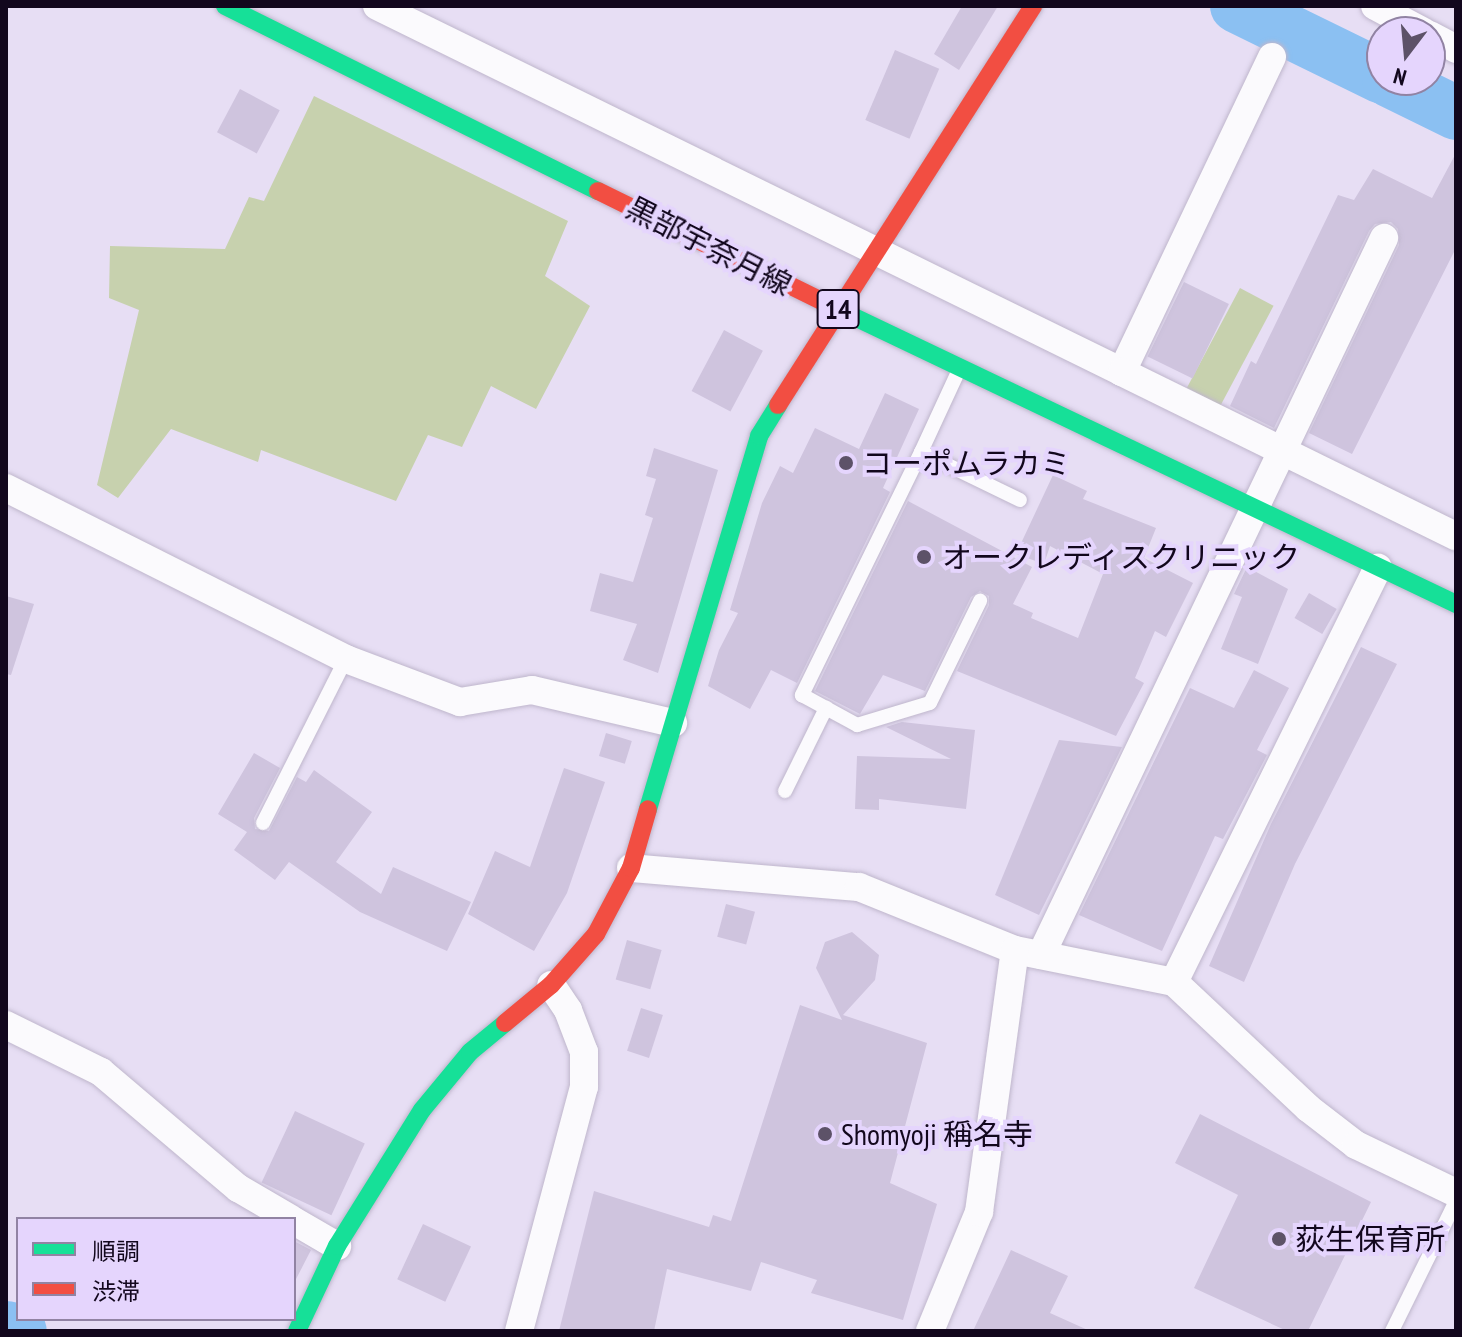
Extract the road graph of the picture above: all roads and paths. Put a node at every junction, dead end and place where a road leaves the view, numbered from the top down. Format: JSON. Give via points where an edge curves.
{"nodes":[{"id":1,"x":225,"y":6,"type":"edge"},
{"id":2,"x":377,"y":6,"type":"edge"},
{"id":3,"x":1033,"y":6,"type":"edge"},
{"id":4,"x":1375,"y":6,"type":"edge"},
{"id":5,"x":1394,"y":16,"type":"edge"},
{"id":6,"x":1272,"y":57,"type":"dead end"},
{"id":7,"x":1384,"y":238,"type":"dead end"},
{"id":8,"x":872,"y":251,"type":"junction"},
{"id":9,"x":836,"y":308,"type":"junction"},
{"id":10,"x":960,"y":368,"type":"junction"},
{"id":11,"x":1122,"y":372,"type":"junction"},
{"id":12,"x":1281,"y":449,"type":"junction"},
{"id":13,"x":921,"y":452,"type":"junction"},
{"id":14,"x":6,"y":488,"type":"edge"},
{"id":15,"x":1020,"y":500,"type":"dead end"},
{"id":16,"x":1253,"y":507,"type":"junction"},
{"id":17,"x":1456,"y":536,"type":"edge"},
{"id":18,"x":1378,"y":567,"type":"junction"},
{"id":19,"x":980,"y":601,"type":"dead end"},
{"id":20,"x":1456,"y":604,"type":"edge"},
{"id":21,"x":346,"y":659,"type":"junction"},
{"id":22,"x":826,"y":708,"type":"junction"},
{"id":23,"x":673,"y":723,"type":"junction"},
{"id":24,"x":785,"y":791,"type":"dead end"},
{"id":25,"x":263,"y":823,"type":"dead end"},
{"id":26,"x":631,"y":868,"type":"junction"},
{"id":27,"x":1028,"y":953,"type":"junction"},
{"id":28,"x":1174,"y":982,"type":"junction"},
{"id":29,"x":551,"y":985,"type":"junction"},
{"id":30,"x":6,"y":1025,"type":"edge"},
{"id":31,"x":1456,"y":1193,"type":"edge"},
{"id":32,"x":1456,"y":1201,"type":"edge"},
{"id":33,"x":287,"y":1217,"type":"edge"},
{"id":34,"x":296,"y":1222,"type":"edge"},
{"id":35,"x":337,"y":1246,"type":"junction"},
{"id":36,"x":297,"y":1331,"type":"edge"},
{"id":37,"x":519,"y":1331,"type":"edge"},
{"id":38,"x":930,"y":1331,"type":"edge"},
{"id":39,"x":1392,"y":1331,"type":"edge"}],
"edges":[{"from":1,"to":9,"type":"street","name":"黒部宇奈月線","number":"14"},
{"from":2,"to":8,"type":"street"},
{"from":3,"to":8,"type":"street"},
{"from":4,"to":5,"type":"street"},
{"from":6,"to":11,"type":"street"},
{"from":7,"to":12,"type":"street"},
{"from":8,"to":9,"type":"street"},
{"from":8,"to":11,"type":"street"},
{"from":9,"to":10,"type":"street","name":"黒部宇奈月線","number":"14"},
{"from":9,"to":23,"type":"street","via":[[759,436]]},
{"from":10,"to":13,"type":"lane"},
{"from":10,"to":16,"type":"street","name":"黒部宇奈月線","number":"14"},
{"from":11,"to":12,"type":"street"},
{"from":12,"to":16,"type":"street"},
{"from":12,"to":17,"type":"street"},
{"from":13,"to":15,"type":"lane"},
{"from":13,"to":22,"type":"lane","via":[[802,695]]},
{"from":14,"to":21,"type":"street"},
{"from":16,"to":18,"type":"street","name":"黒部宇奈月線","number":"14"},
{"from":16,"to":27,"type":"street"},
{"from":18,"to":20,"type":"street","name":"黒部宇奈月線","number":"14"},
{"from":18,"to":28,"type":"street"},
{"from":19,"to":22,"type":"lane","via":[[930,703],[857,725]]},
{"from":21,"to":23,"type":"street","via":[[460,702],[532,690]]},
{"from":21,"to":25,"type":"lane"},
{"from":22,"to":24,"type":"lane"},
{"from":23,"to":26,"type":"street"},
{"from":26,"to":27,"type":"street","via":[[859,887]]},
{"from":26,"to":29,"type":"street","via":[[596,934]]},
{"from":27,"to":28,"type":"street"},
{"from":27,"to":38,"type":"street","via":[[979,1212]]},
{"from":28,"to":31,"type":"street","via":[[1308,1108],[1356,1145]]},
{"from":29,"to":35,"type":"street","via":[[470,1052],[441,1086]]},
{"from":29,"to":37,"type":"street","via":[[568,1010],[584,1052],[584,1087]]},
{"from":30,"to":33,"type":"street","via":[[101,1072],[238,1188]]},
{"from":32,"to":39,"type":"lane"},
{"from":34,"to":35,"type":"street"},
{"from":35,"to":36,"type":"street"}]}
